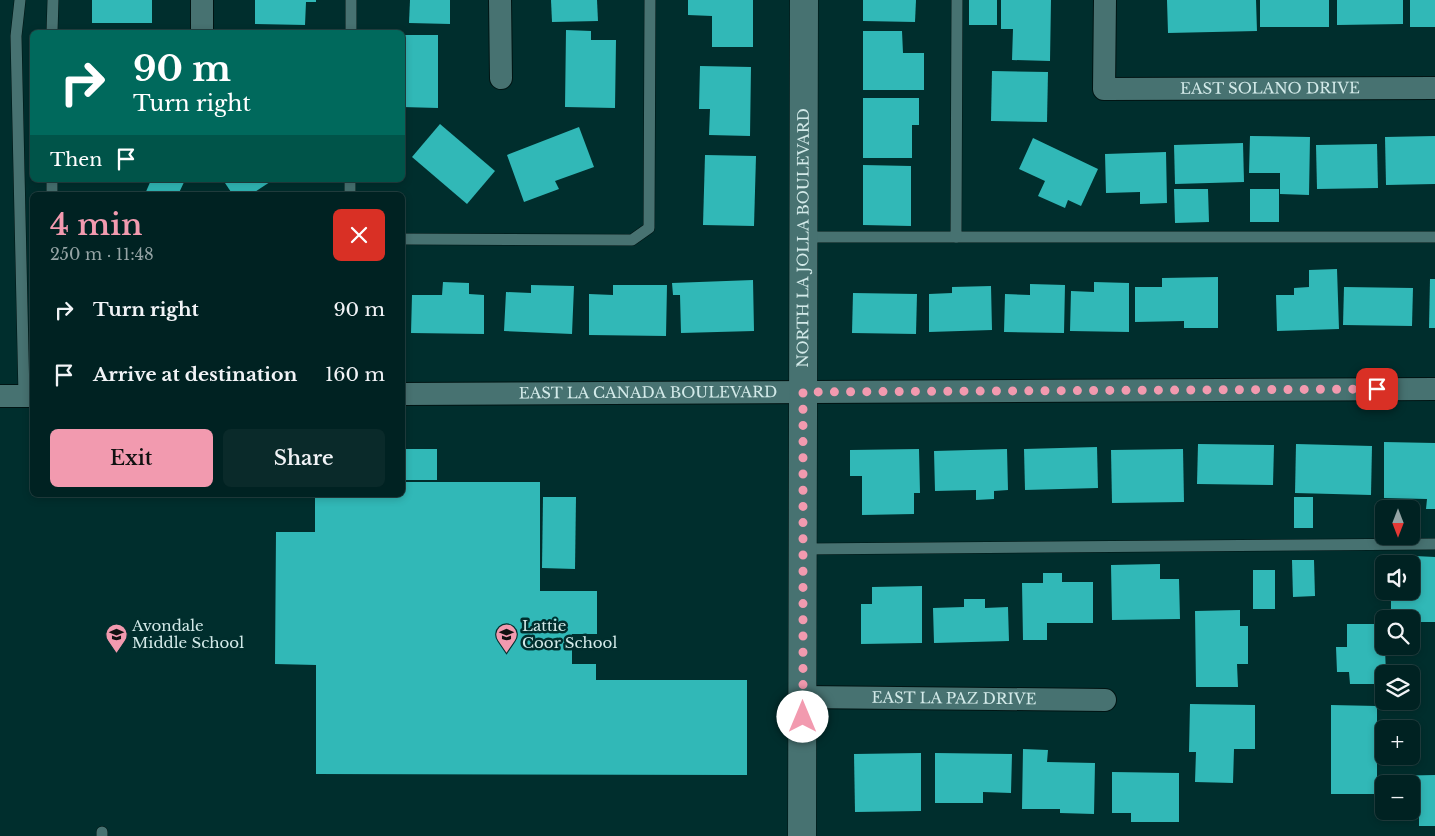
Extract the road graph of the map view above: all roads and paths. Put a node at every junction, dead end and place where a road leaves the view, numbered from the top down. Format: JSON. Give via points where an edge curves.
{"nodes":[{"id":1,"x":20,"y":0,"type":"edge"},
{"id":2,"x":52,"y":0,"type":"edge"},
{"id":3,"x":202,"y":0,"type":"edge"},
{"id":4,"x":351,"y":0,"type":"edge"},
{"id":5,"x":500,"y":0,"type":"edge"},
{"id":6,"x":650,"y":0,"type":"edge"},
{"id":7,"x":804,"y":0,"type":"edge"},
{"id":8,"x":957,"y":0,"type":"edge"},
{"id":9,"x":1105,"y":0,"type":"edge"},
{"id":10,"x":52,"y":30,"type":"edge"},
{"id":11,"x":202,"y":30,"type":"edge"},
{"id":12,"x":351,"y":30,"type":"edge"},
{"id":13,"x":500,"y":78,"type":"dead end"},
{"id":14,"x":1435,"y":88,"type":"edge"},
{"id":15,"x":803,"y":237,"type":"junction"},
{"id":16,"x":956,"y":237,"type":"junction"},
{"id":17,"x":1435,"y":237,"type":"edge"},
{"id":18,"x":405,"y":239,"type":"edge"},
{"id":19,"x":1435,"y":389,"type":"edge"},
{"id":20,"x":803,"y":392,"type":"junction"},
{"id":21,"x":405,"y":394,"type":"edge"},
{"id":22,"x":0,"y":396,"type":"edge"},
{"id":23,"x":28,"y":396,"type":"edge"},
{"id":24,"x":1435,"y":544,"type":"edge"},
{"id":25,"x":803,"y":549,"type":"junction"},
{"id":26,"x":803,"y":697,"type":"junction"},
{"id":27,"x":1105,"y":700,"type":"dead end"},
{"id":28,"x":802,"y":836,"type":"edge"}],
"edges":[{"from":1,"to":23,"type":"lane","via":[[16,36]]},
{"from":2,"to":10,"type":"lane"},
{"from":3,"to":11,"type":"street"},
{"from":4,"to":12,"type":"lane"},
{"from":5,"to":13,"type":"street"},
{"from":6,"to":18,"type":"lane","via":[[649,228],[632,240]]},
{"from":7,"to":15,"type":"street","name":"NORTH LA JOLLA BOULEVARD"},
{"from":8,"to":16,"type":"lane"},
{"from":9,"to":14,"type":"street","name":"EAST SOLANO DRIVE","via":[[1104,89]]},
{"from":15,"to":16,"type":"lane"},
{"from":15,"to":20,"type":"street","name":"NORTH LA JOLLA BOULEVARD"},
{"from":16,"to":17,"type":"lane"},
{"from":19,"to":20,"type":"street","name":"EAST LA CANADA BOULEVARD"},
{"from":20,"to":21,"type":"street","name":"EAST LA CANADA BOULEVARD"},
{"from":20,"to":25,"type":"street","name":"NORTH LA JOLLA BOULEVARD"},
{"from":22,"to":23,"type":"street"},
{"from":24,"to":25,"type":"lane"},
{"from":25,"to":26,"type":"street","name":"NORTH LA JOLLA BOULEVARD"},
{"from":26,"to":27,"type":"street","name":"EAST LA PAZ DRIVE"},
{"from":26,"to":28,"type":"street","name":"NORTH LA JOLLA BOULEVARD"}]}
